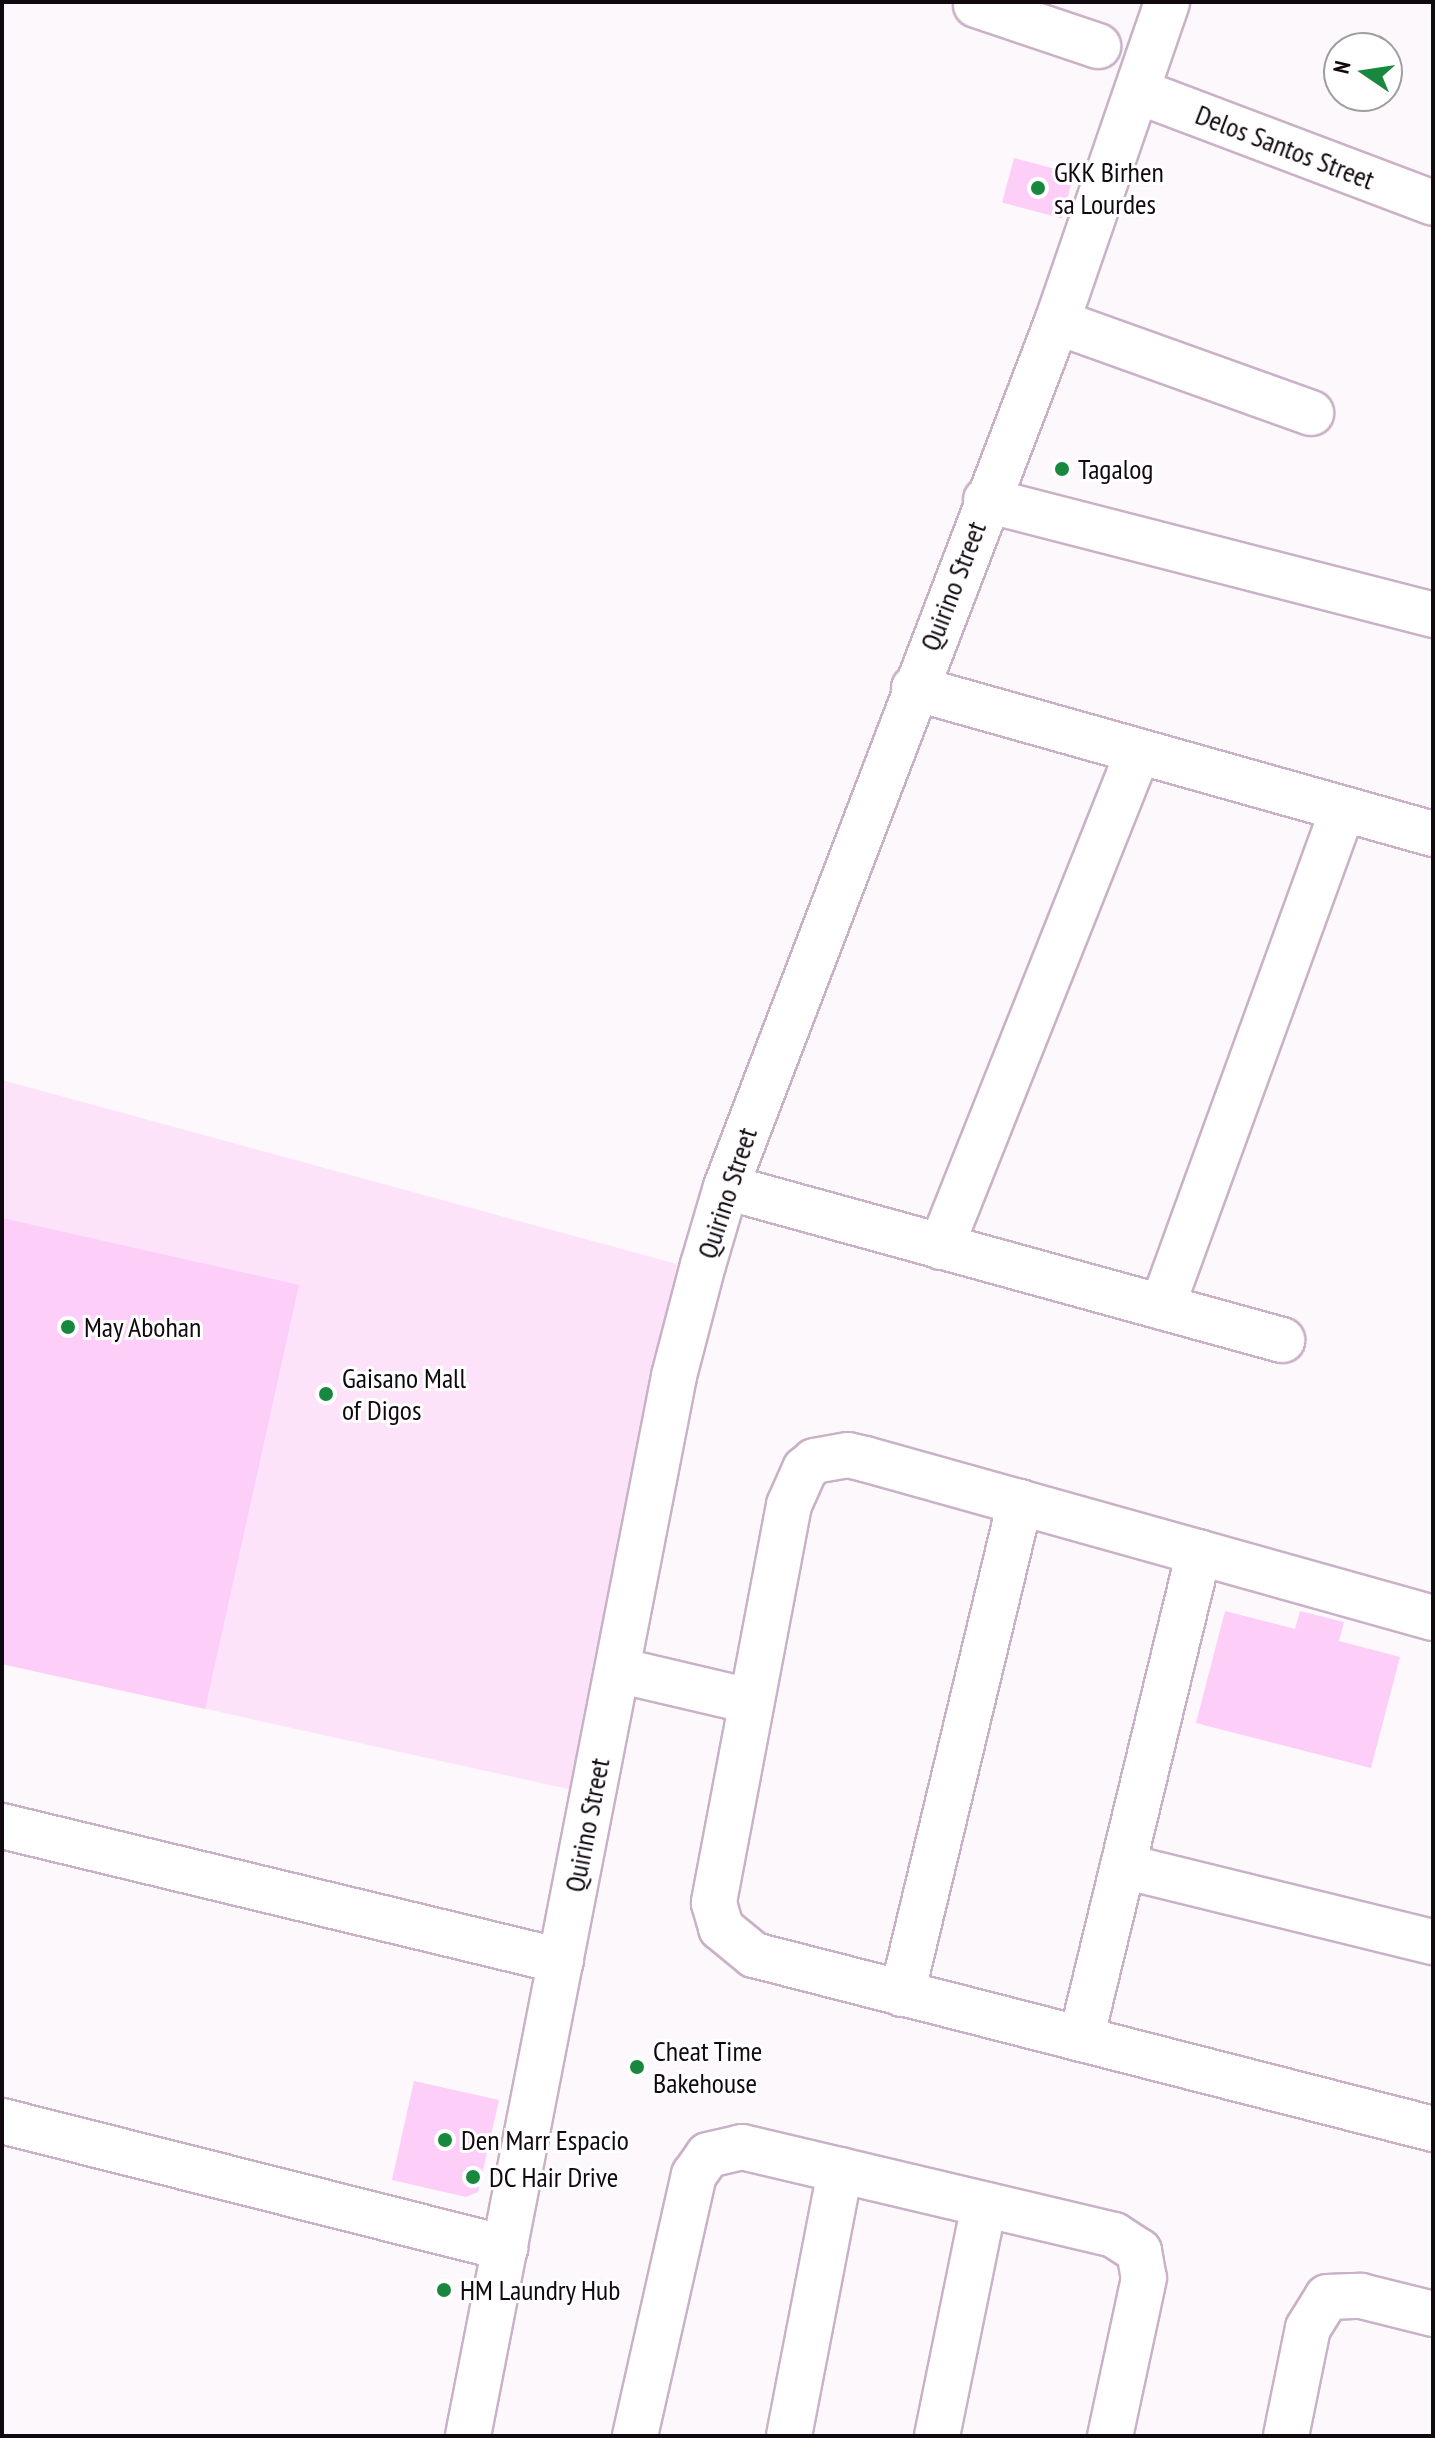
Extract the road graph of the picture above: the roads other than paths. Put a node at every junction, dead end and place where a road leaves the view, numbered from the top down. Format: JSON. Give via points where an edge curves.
{"nodes":[{"id":1,"x":1167,"y":2,"type":"edge"},
{"id":2,"x":976,"y":5,"type":"dead end"},
{"id":3,"x":1098,"y":46,"type":"dead end"},
{"id":4,"x":1137,"y":91,"type":"junction"},
{"id":5,"x":1433,"y":203,"type":"edge"},
{"id":6,"x":1057,"y":322,"type":"junction"},
{"id":7,"x":1311,"y":413,"type":"dead end"},
{"id":8,"x":986,"y":500,"type":"junction"},
{"id":9,"x":1433,"y":615,"type":"edge"},
{"id":10,"x":914,"y":688,"type":"junction"},
{"id":11,"x":1138,"y":752,"type":"junction"},
{"id":12,"x":1343,"y":809,"type":"junction"},
{"id":13,"x":1433,"y":834,"type":"edge"},
{"id":14,"x":726,"y":1187,"type":"junction"},
{"id":15,"x":941,"y":1247,"type":"junction"},
{"id":16,"x":1162,"y":1307,"type":"junction"},
{"id":17,"x":1282,"y":1340,"type":"dead end"},
{"id":18,"x":1020,"y":1502,"type":"junction"},
{"id":19,"x":1199,"y":1552,"type":"junction"},
{"id":20,"x":1433,"y":1618,"type":"edge"},
{"id":21,"x":618,"y":1670,"type":"junction"},
{"id":22,"x":750,"y":1701,"type":"junction"},
{"id":23,"x":2,"y":1826,"type":"edge"},
{"id":24,"x":1123,"y":1866,"type":"junction"},
{"id":25,"x":1433,"y":1942,"type":"edge"},
{"id":26,"x":561,"y":1961,"type":"junction"},
{"id":27,"x":902,"y":1994,"type":"junction"},
{"id":28,"x":1081,"y":2039,"type":"junction"},
{"id":29,"x":2,"y":2121,"type":"edge"},
{"id":30,"x":1433,"y":2129,"type":"edge"},
{"id":31,"x":840,"y":2170,"type":"junction"},
{"id":32,"x":984,"y":2205,"type":"junction"},
{"id":33,"x":505,"y":2248,"type":"junction"},
{"id":34,"x":1433,"y":2314,"type":"edge"},
{"id":35,"x":468,"y":2436,"type":"edge"},
{"id":36,"x":635,"y":2436,"type":"edge"},
{"id":37,"x":789,"y":2436,"type":"edge"},
{"id":38,"x":937,"y":2436,"type":"edge"},
{"id":39,"x":1110,"y":2436,"type":"edge"},
{"id":40,"x":1286,"y":2436,"type":"edge"}],
"edges":[{"from":1,"to":4,"type":"street","name":"Quirino Street"},
{"from":2,"to":3,"type":"street"},
{"from":4,"to":5,"type":"street","name":"Delos Santos Street"},
{"from":4,"to":6,"type":"street","name":"Quirino Street"},
{"from":6,"to":7,"type":"street"},
{"from":6,"to":8,"type":"street","name":"Quirino Street"},
{"from":8,"to":9,"type":"street"},
{"from":8,"to":10,"type":"street","name":"Quirino Street"},
{"from":10,"to":11,"type":"street"},
{"from":10,"to":14,"type":"street","name":"Quirino Street"},
{"from":11,"to":12,"type":"street"},
{"from":11,"to":15,"type":"street"},
{"from":12,"to":13,"type":"street"},
{"from":12,"to":16,"type":"street"},
{"from":14,"to":15,"type":"street"},
{"from":14,"to":21,"type":"street","name":"Quirino Street","via":[[674,1376]]},
{"from":15,"to":16,"type":"street"},
{"from":16,"to":17,"type":"street"},
{"from":18,"to":19,"type":"street"},
{"from":18,"to":22,"type":"street","via":[[848,1455],[829,1456],[805,1469],[789,1505]]},
{"from":18,"to":27,"type":"street"},
{"from":19,"to":20,"type":"street"},
{"from":19,"to":24,"type":"street"},
{"from":21,"to":22,"type":"street"},
{"from":21,"to":26,"type":"street","name":"Quirino Street"},
{"from":22,"to":27,"type":"street","via":[[716,1875],[714,1903],[721,1928],[754,1955]]},
{"from":23,"to":26,"type":"street"},
{"from":24,"to":25,"type":"street"},
{"from":24,"to":28,"type":"street"},
{"from":26,"to":33,"type":"street","name":"Quirino Street"},
{"from":27,"to":28,"type":"street"},
{"from":28,"to":30,"type":"street"},
{"from":29,"to":33,"type":"street"},
{"from":31,"to":32,"type":"street"},
{"from":31,"to":36,"type":"street","via":[[742,2147],[718,2150],[701,2161],[690,2189]]},
{"from":31,"to":37,"type":"street"},
{"from":32,"to":38,"type":"street"},
{"from":32,"to":39,"type":"street","via":[[1114,2235],[1139,2251],[1144,2278]]},
{"from":33,"to":35,"type":"street","name":"Quirino Street"},
{"from":34,"to":40,"type":"street","via":[[1361,2296],[1327,2297],[1308,2328]]}]}
